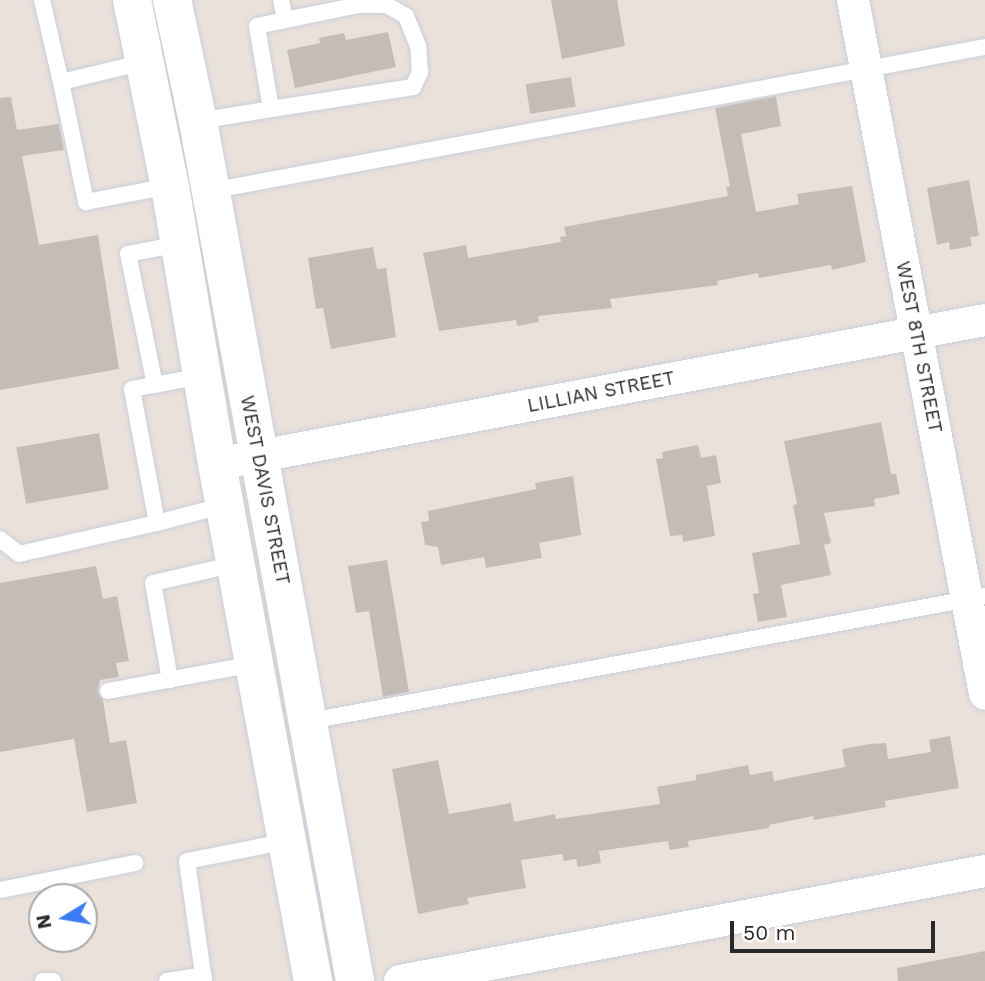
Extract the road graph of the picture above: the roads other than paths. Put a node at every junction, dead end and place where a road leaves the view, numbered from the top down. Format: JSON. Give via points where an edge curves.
{"nodes":[{"id":1,"x":42,"y":0,"type":"edge"},
{"id":2,"x":132,"y":0,"type":"edge"},
{"id":3,"x":172,"y":0,"type":"edge"},
{"id":4,"x":281,"y":0,"type":"edge"},
{"id":5,"x":853,"y":0,"type":"edge"},
{"id":6,"x":285,"y":20,"type":"junction"},
{"id":7,"x":985,"y":47,"type":"edge"},
{"id":8,"x":145,"y":62,"type":"junction"},
{"id":9,"x":866,"y":69,"type":"junction"},
{"id":10,"x":61,"y":82,"type":"junction"},
{"id":11,"x":271,"y":109,"type":"junction"},
{"id":12,"x":198,"y":121,"type":"junction"},
{"id":13,"x":170,"y":186,"type":"junction"},
{"id":14,"x":210,"y":191,"type":"junction"},
{"id":15,"x":180,"y":244,"type":"junction"},
{"id":16,"x":985,"y":320,"type":"edge"},
{"id":17,"x":916,"y":333,"type":"junction"},
{"id":18,"x":202,"y":376,"type":"junction"},
{"id":19,"x":155,"y":385,"type":"junction"},
{"id":20,"x":258,"y":456,"type":"junction"},
{"id":21,"x":217,"y":464,"type":"junction"},
{"id":22,"x":225,"y":505,"type":"junction"},
{"id":23,"x":157,"y":523,"type":"junction"},
{"id":24,"x":0,"y":539,"type":"edge"},
{"id":25,"x":236,"y":564,"type":"junction"},
{"id":26,"x":976,"y":598,"type":"edge"},
{"id":27,"x":254,"y":664,"type":"junction"},
{"id":28,"x":170,"y":680,"type":"junction"},
{"id":29,"x":108,"y":691,"type":"dead end"},
{"id":30,"x":985,"y":694,"type":"edge"},
{"id":31,"x":310,"y":721,"type":"junction"},
{"id":32,"x":288,"y":841,"type":"junction"},
{"id":33,"x":135,"y":863,"type":"dead end"},
{"id":34,"x":985,"y":871,"type":"edge"},
{"id":35,"x":0,"y":890,"type":"edge"},
{"id":36,"x":204,"y":978,"type":"edge"},
{"id":37,"x":43,"y":981,"type":"edge"},
{"id":38,"x":53,"y":981,"type":"edge"},
{"id":39,"x":167,"y":981,"type":"edge"},
{"id":40,"x":313,"y":981,"type":"edge"},
{"id":41,"x":355,"y":981,"type":"edge"},
{"id":42,"x":400,"y":981,"type":"edge"}],
"edges":[{"from":1,"to":10,"type":"lane"},
{"from":2,"to":8,"type":"main road"},
{"from":3,"to":12,"type":"main road","name":"WEST DAVIS STREET"},
{"from":4,"to":6,"type":"lane"},
{"from":5,"to":9,"type":"street","name":"WEST 8TH STREET"},
{"from":6,"to":11,"type":"lane","via":[[257,26]]},
{"from":6,"to":11,"type":"lane","via":[[359,5],[386,5],[406,16],[418,46],[420,72],[413,87]]},
{"from":7,"to":9,"type":"lane"},
{"from":8,"to":10,"type":"lane"},
{"from":8,"to":13,"type":"main road"},
{"from":9,"to":14,"type":"lane"},
{"from":9,"to":17,"type":"street","name":"WEST 8TH STREET"},
{"from":10,"to":13,"type":"lane","via":[[86,202]]},
{"from":11,"to":12,"type":"lane"},
{"from":12,"to":14,"type":"main road","name":"WEST DAVIS STREET"},
{"from":13,"to":15,"type":"main road"},
{"from":14,"to":20,"type":"main road","name":"WEST DAVIS STREET"},
{"from":15,"to":18,"type":"main road"},
{"from":15,"to":19,"type":"lane","via":[[128,254]]},
{"from":16,"to":17,"type":"street","name":"LILLIAN STREET"},
{"from":17,"to":20,"type":"street","name":"LILLIAN STREET"},
{"from":17,"to":26,"type":"street","name":"WEST 8TH STREET"},
{"from":18,"to":19,"type":"lane"},
{"from":18,"to":21,"type":"main road"},
{"from":19,"to":23,"type":"lane","via":[[132,389]]},
{"from":20,"to":21,"type":"street","name":"LILLIAN STREET"},
{"from":20,"to":31,"type":"main road","name":"WEST DAVIS STREET"},
{"from":21,"to":22,"type":"main road"},
{"from":22,"to":23,"type":"lane"},
{"from":22,"to":25,"type":"main road"},
{"from":23,"to":24,"type":"lane","via":[[19,554]]},
{"from":25,"to":27,"type":"main road"},
{"from":25,"to":28,"type":"lane","via":[[153,583]]},
{"from":26,"to":30,"type":"street","name":"WEST 8TH STREET"},
{"from":26,"to":31,"type":"lane"},
{"from":27,"to":28,"type":"lane"},
{"from":27,"to":32,"type":"main road"},
{"from":28,"to":29,"type":"lane"},
{"from":31,"to":41,"type":"main road","name":"WEST DAVIS STREET"},
{"from":32,"to":36,"type":"lane","via":[[187,861]]},
{"from":32,"to":40,"type":"main road"},
{"from":33,"to":35,"type":"lane"},
{"from":34,"to":42,"type":"street"},
{"from":36,"to":39,"type":"lane"},
{"from":37,"to":38,"type":"lane"}]}
